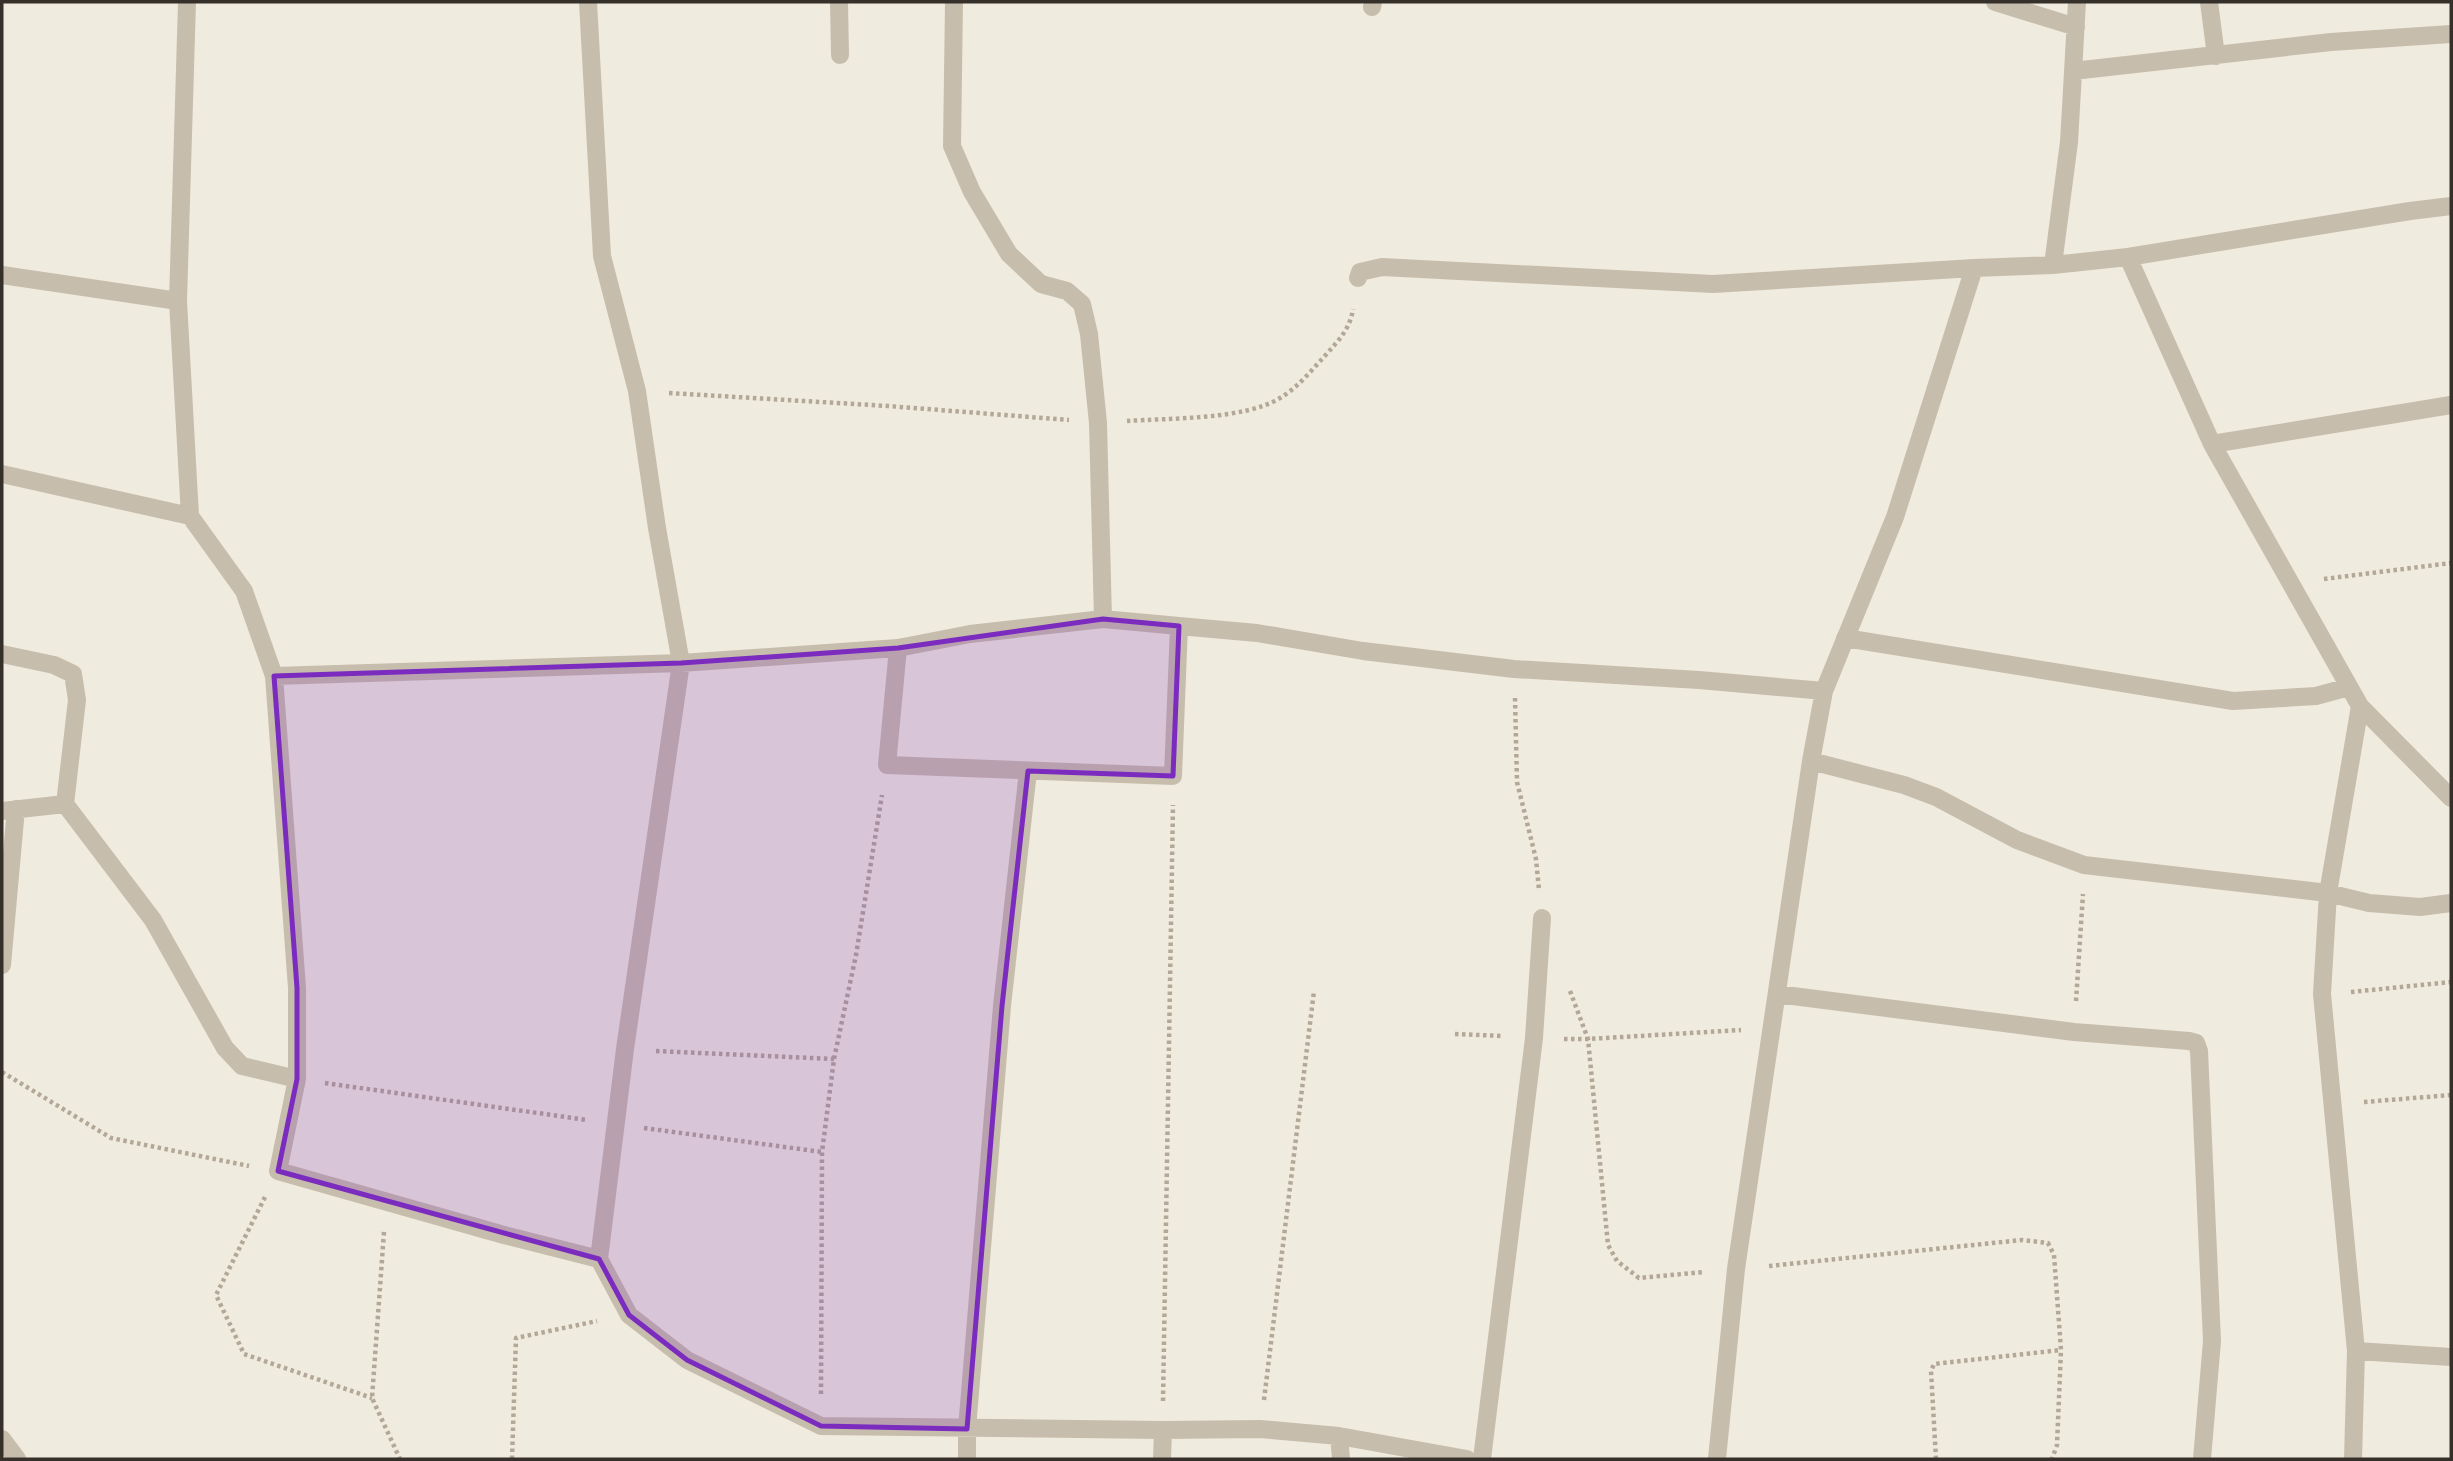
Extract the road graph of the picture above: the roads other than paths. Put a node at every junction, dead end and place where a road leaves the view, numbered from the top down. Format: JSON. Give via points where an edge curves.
{"nodes":[{"id":1,"x":187,"y":2,"type":"edge"},
{"id":2,"x":588,"y":2,"type":"edge"},
{"id":3,"x":839,"y":2,"type":"edge"},
{"id":4,"x":954,"y":2,"type":"edge"},
{"id":5,"x":1995,"y":2,"type":"edge"},
{"id":6,"x":2077,"y":2,"type":"edge"},
{"id":7,"x":2208,"y":2,"type":"edge"},
{"id":8,"x":2076,"y":27,"type":"junction"},
{"id":9,"x":2451,"y":34,"type":"edge"},
{"id":10,"x":840,"y":55,"type":"dead end"},
{"id":11,"x":2216,"y":56,"type":"junction"},
{"id":12,"x":2073,"y":71,"type":"junction"},
{"id":13,"x":2451,"y":206,"type":"edge"},
{"id":14,"x":2128,"y":257,"type":"junction"},
{"id":15,"x":2053,"y":265,"type":"junction"},
{"id":16,"x":1974,"y":268,"type":"junction"},
{"id":17,"x":2,"y":275,"type":"edge"},
{"id":18,"x":1359,"y":278,"type":"road end"},
{"id":19,"x":178,"y":301,"type":"junction"},
{"id":20,"x":2451,"y":405,"type":"edge"},
{"id":21,"x":2212,"y":444,"type":"junction"},
{"id":22,"x":2,"y":474,"type":"edge"},
{"id":23,"x":190,"y":516,"type":"junction"},
{"id":24,"x":1103,"y":619,"type":"junction"},
{"id":25,"x":1179,"y":626,"type":"junction"},
{"id":26,"x":1845,"y":638,"type":"junction"},
{"id":27,"x":898,"y":648,"type":"junction"},
{"id":28,"x":2,"y":654,"type":"edge"},
{"id":29,"x":681,"y":663,"type":"junction"},
{"id":30,"x":274,"y":676,"type":"junction"},
{"id":31,"x":2349,"y":687,"type":"junction"},
{"id":32,"x":1824,"y":691,"type":"junction"},
{"id":33,"x":2360,"y":706,"type":"junction"},
{"id":34,"x":1811,"y":761,"type":"junction"},
{"id":35,"x":1028,"y":771,"type":"junction"},
{"id":36,"x":2451,"y":798,"type":"edge"},
{"id":37,"x":65,"y":804,"type":"junction"},
{"id":38,"x":9,"y":810,"type":"edge"},
{"id":39,"x":2328,"y":893,"type":"junction"},
{"id":40,"x":2451,"y":903,"type":"edge"},
{"id":41,"x":1542,"y":918,"type":"road end"},
{"id":42,"x":2,"y":965,"type":"edge"},
{"id":43,"x":1777,"y":994,"type":"junction"},
{"id":44,"x":297,"y":1079,"type":"junction"},
{"id":45,"x":599,"y":1259,"type":"junction"},
{"id":46,"x":2356,"y":1351,"type":"junction"},
{"id":47,"x":2451,"y":1357,"type":"edge"},
{"id":48,"x":967,"y":1429,"type":"junction"},
{"id":49,"x":1163,"y":1430,"type":"junction"},
{"id":50,"x":1339,"y":1436,"type":"junction"},
{"id":51,"x":2,"y":1439,"type":"edge"},
{"id":52,"x":17,"y":1459,"type":"edge"},
{"id":53,"x":967,"y":1459,"type":"edge"},
{"id":54,"x":1162,"y":1459,"type":"edge"},
{"id":55,"x":1341,"y":1459,"type":"edge"},
{"id":56,"x":1467,"y":1459,"type":"edge"},
{"id":57,"x":1482,"y":1459,"type":"edge"},
{"id":58,"x":1717,"y":1459,"type":"edge"},
{"id":59,"x":2202,"y":1459,"type":"edge"},
{"id":60,"x":2353,"y":1459,"type":"edge"}],
"edges":[{"from":1,"to":19,"type":"street"},
{"from":2,"to":29,"type":"street","via":[[602,256],[637,391]]},
{"from":3,"to":10,"type":"street"},
{"from":4,"to":24,"type":"street","via":[[952,146],[972,192],[1009,254],[1041,284],[1067,291],[1082,304],[1098,423]]},
{"from":5,"to":8,"type":"street"},
{"from":6,"to":8,"type":"street"},
{"from":7,"to":11,"type":"street"},
{"from":8,"to":12,"type":"street"},
{"from":9,"to":11,"type":"street"},
{"from":11,"to":12,"type":"street"},
{"from":12,"to":15,"type":"street"},
{"from":13,"to":14,"type":"street"},
{"from":14,"to":15,"type":"street"},
{"from":14,"to":21,"type":"street"},
{"from":15,"to":16,"type":"street"},
{"from":16,"to":18,"type":"street","via":[[1713,284],[1382,267],[1360,272]]},
{"from":16,"to":26,"type":"street","via":[[1895,517]]},
{"from":17,"to":19,"type":"street"},
{"from":19,"to":23,"type":"street"},
{"from":20,"to":21,"type":"street"},
{"from":21,"to":31,"type":"street"},
{"from":22,"to":23,"type":"street"},
{"from":23,"to":30,"type":"street","via":[[244,591]]},
{"from":24,"to":25,"type":"street"},
{"from":24,"to":27,"type":"street","via":[[970,634]]},
{"from":25,"to":32,"type":"street","via":[[1514,669]]},
{"from":25,"to":35,"type":"street","via":[[1173,776]]},
{"from":26,"to":31,"type":"street","via":[[2233,701],[2316,696]]},
{"from":26,"to":32,"type":"street"},
{"from":27,"to":29,"type":"street"},
{"from":27,"to":35,"type":"street","via":[[887,765]]},
{"from":28,"to":37,"type":"street","via":[[54,665],[73,674],[77,700]]},
{"from":29,"to":30,"type":"street"},
{"from":29,"to":45,"type":"street"},
{"from":30,"to":44,"type":"street","via":[[298,988]]},
{"from":31,"to":33,"type":"street"},
{"from":32,"to":34,"type":"street"},
{"from":33,"to":36,"type":"street"},
{"from":33,"to":39,"type":"street"},
{"from":34,"to":39,"type":"street","via":[[1936,797],[2017,840],[2084,866]]},
{"from":34,"to":43,"type":"street"},
{"from":35,"to":48,"type":"street","via":[[1002,1006]]},
{"from":37,"to":38,"type":"street"},
{"from":37,"to":44,"type":"street","via":[[153,920],[225,1048],[242,1066]]},
{"from":38,"to":42,"type":"street"},
{"from":39,"to":40,"type":"street","via":[[2369,903],[2420,907]]},
{"from":39,"to":46,"type":"street","via":[[2322,994]]},
{"from":41,"to":57,"type":"street","via":[[1534,1038]]},
{"from":43,"to":58,"type":"street","via":[[1736,1269]]},
{"from":43,"to":59,"type":"street","via":[[2074,1032],[2189,1041],[2198,1046],[2212,1341]]},
{"from":44,"to":45,"type":"street","via":[[278,1171]]},
{"from":45,"to":48,"type":"street","via":[[629,1315],[687,1360],[821,1426]]},
{"from":46,"to":47,"type":"street"},
{"from":46,"to":60,"type":"street"},
{"from":48,"to":49,"type":"street"},
{"from":48,"to":53,"type":"street"},
{"from":49,"to":50,"type":"street","via":[[1260,1429]]},
{"from":49,"to":54,"type":"street"},
{"from":50,"to":55,"type":"street"},
{"from":50,"to":56,"type":"street"},
{"from":51,"to":52,"type":"street"}]}
